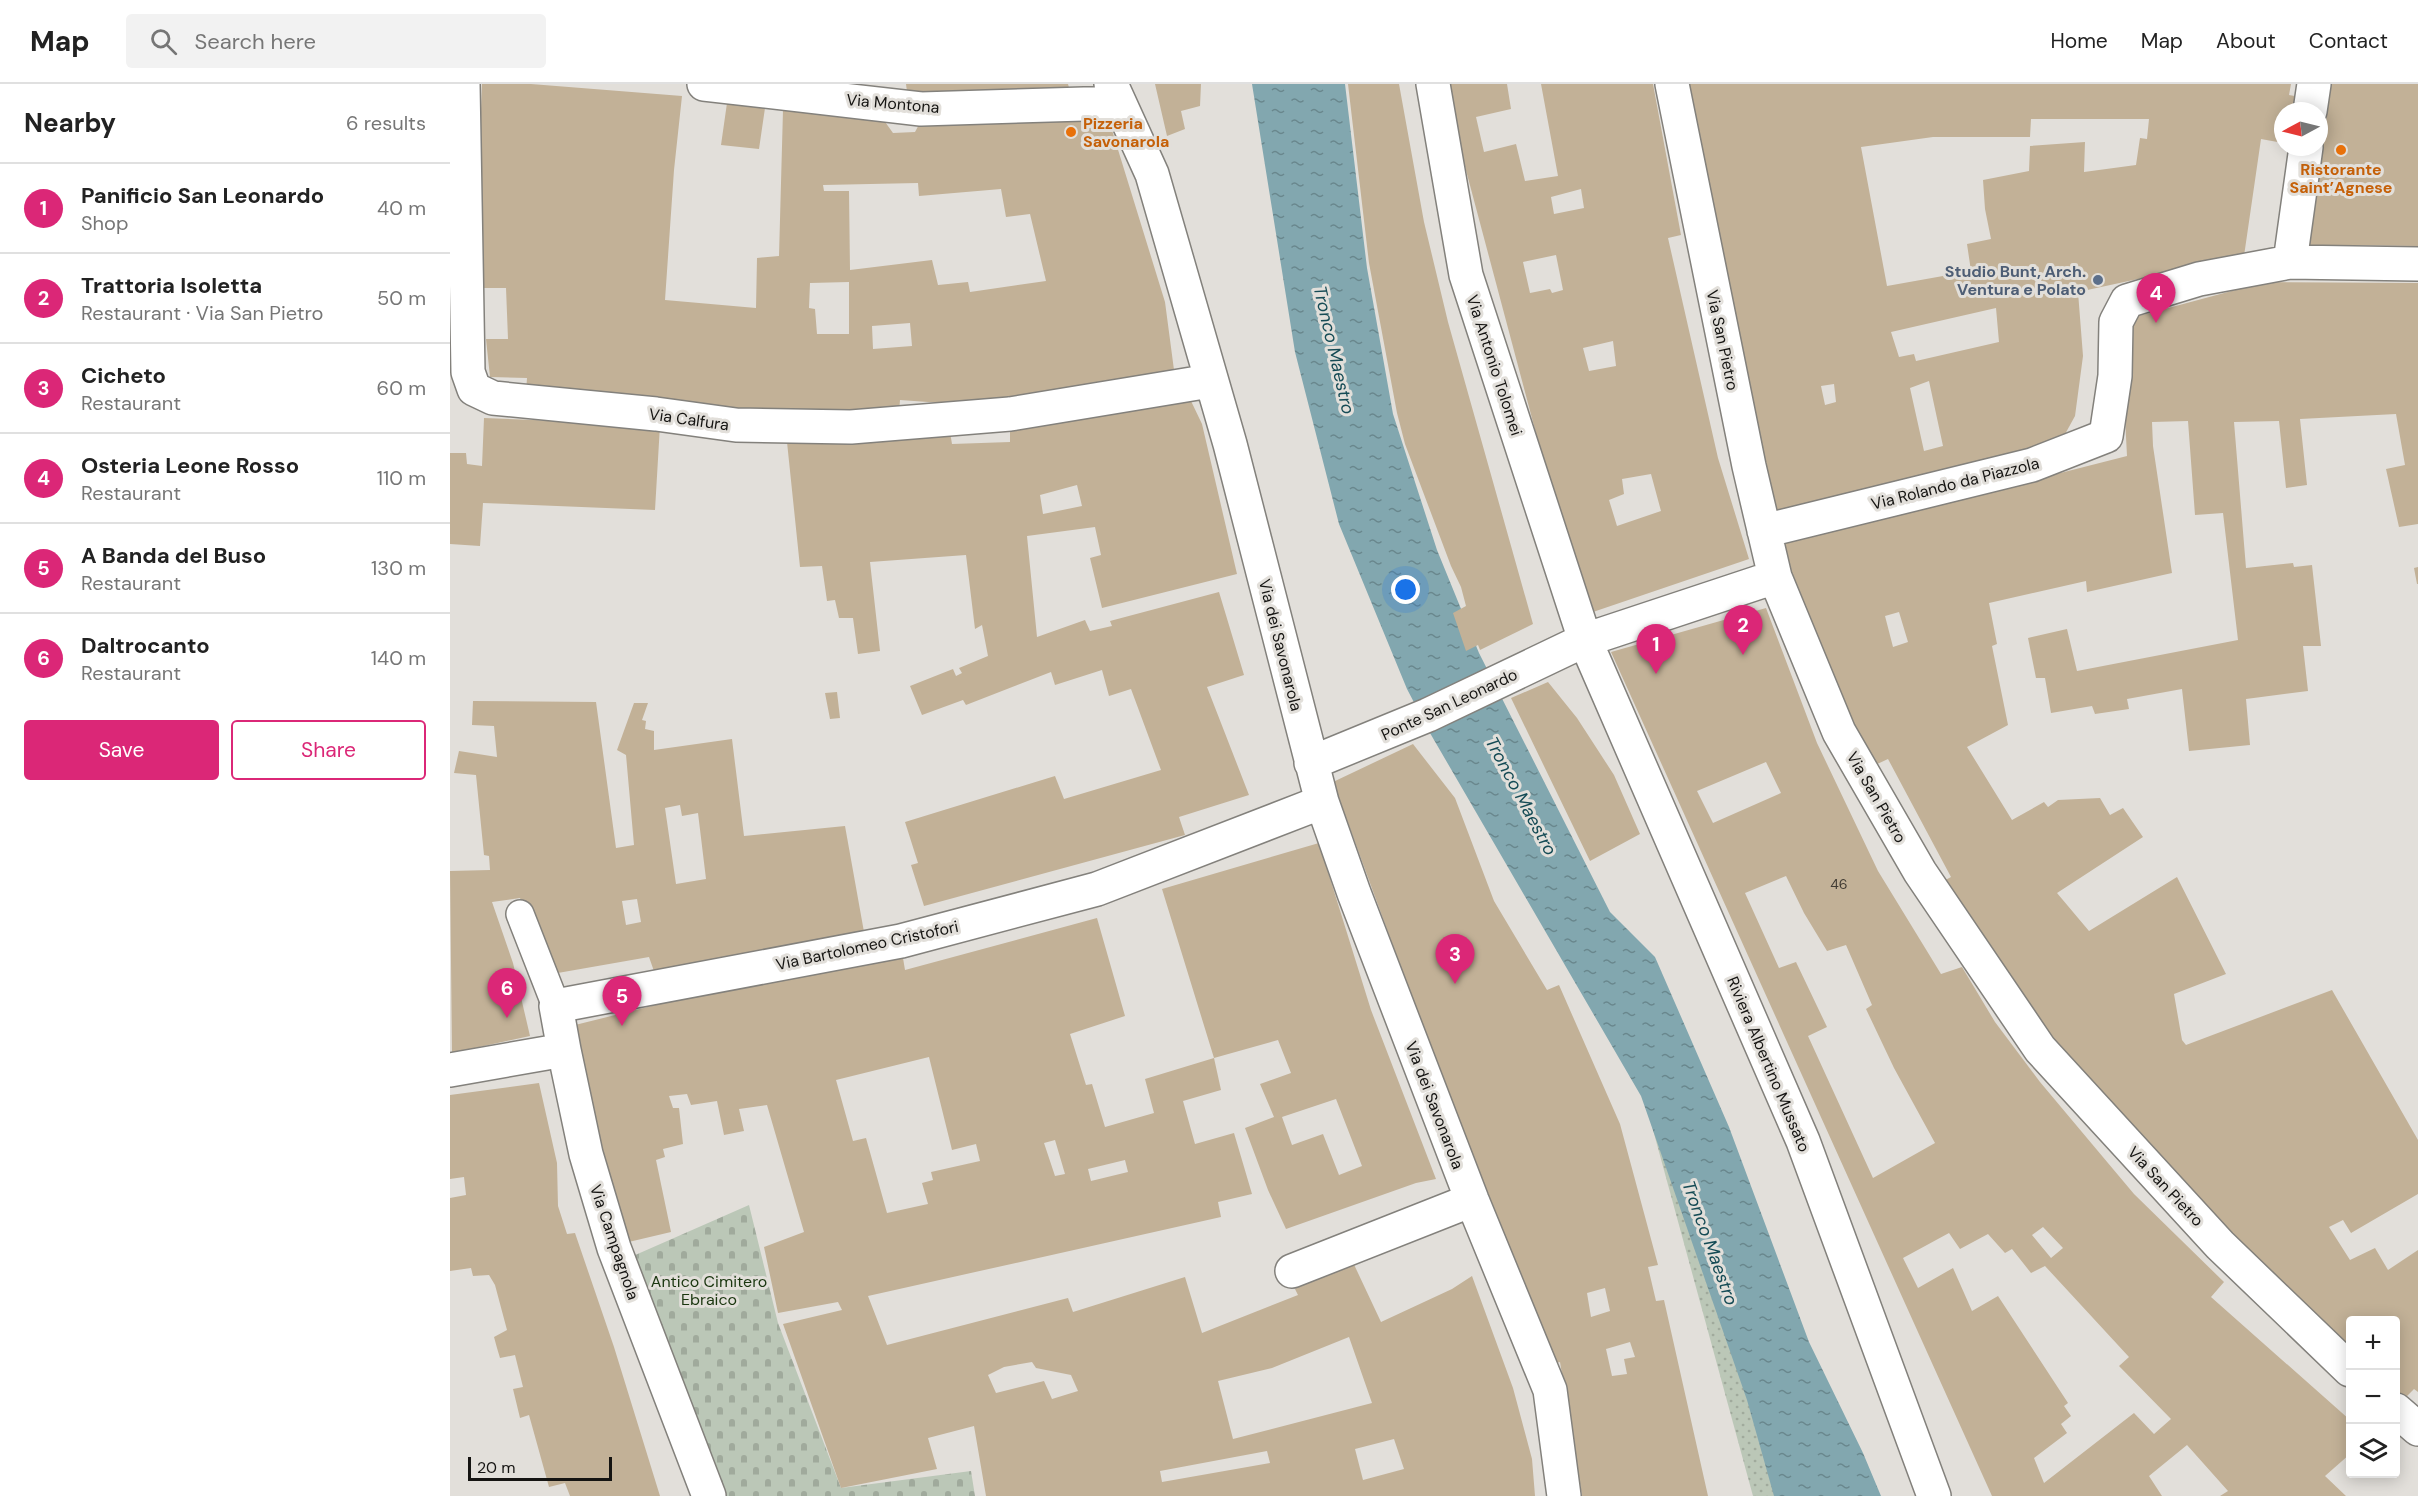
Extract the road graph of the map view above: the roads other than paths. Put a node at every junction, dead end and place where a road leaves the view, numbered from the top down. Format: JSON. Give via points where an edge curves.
{"nodes":[{"id":1,"x":463,"y":84,"type":"edge"},
{"id":2,"x":704,"y":84,"type":"edge"},
{"id":3,"x":1433,"y":84,"type":"edge"},
{"id":4,"x":1672,"y":84,"type":"edge"},
{"id":5,"x":2314,"y":84,"type":"edge"},
{"id":6,"x":1114,"y":94,"type":"edge"},
{"id":7,"x":2311,"y":102,"type":"edge"},
{"id":8,"x":2305,"y":156,"type":"edge"},
{"id":9,"x":2290,"y":262,"type":"junction"},
{"id":10,"x":2418,"y":264,"type":"edge"},
{"id":11,"x":1210,"y":381,"type":"junction"},
{"id":12,"x":1764,"y":531,"type":"junction"},
{"id":13,"x":1776,"y":577,"type":"junction"},
{"id":14,"x":1585,"y":640,"type":"junction"},
{"id":15,"x":1311,"y":763,"type":"junction"},
{"id":16,"x":1323,"y":801,"type":"junction"},
{"id":17,"x":520,"y":914,"type":"dead end"},
{"id":18,"x":556,"y":1006,"type":"junction"},
{"id":19,"x":564,"y":1050,"type":"junction"},
{"id":20,"x":450,"y":1070,"type":"edge"},
{"id":21,"x":1472,"y":1200,"type":"junction"},
{"id":22,"x":1292,"y":1271,"type":"dead end"},
{"id":23,"x":2346,"y":1366,"type":"edge"},
{"id":24,"x":2400,"y":1413,"type":"edge"},
{"id":25,"x":2418,"y":1429,"type":"edge"},
{"id":26,"x":709,"y":1496,"type":"edge"},
{"id":27,"x":1564,"y":1496,"type":"edge"},
{"id":28,"x":1934,"y":1496,"type":"edge"}],
"edges":[{"from":1,"to":11,"type":"street","name":"Via Calfura","via":[[468,372],[474,389],[493,398],[736,425],[851,426],[1010,414]]},
{"from":2,"to":6,"type":"street","name":"Via Montona","via":[[921,109]]},
{"from":3,"to":14,"type":"street","name":"Via Antonio Tolomei","via":[[1466,275]]},
{"from":4,"to":12,"type":"street","name":"Via San Pietro"},
{"from":5,"to":7,"type":"street"},
{"from":6,"to":11,"type":"street","name":"Via dei Savonarola","via":[[1152,174]]},
{"from":8,"to":9,"type":"street"},
{"from":9,"to":10,"type":"street","name":"Via Rolando da Piazzola"},
{"from":9,"to":12,"type":"street","name":"Via Rolando da Piazzola","via":[[2199,279],[2127,301],[2116,322],[2115,376],[2106,436],[2032,465]]},
{"from":11,"to":15,"type":"street","name":"Via dei Savonarola","via":[[1230,444]]},
{"from":12,"to":13,"type":"street","name":"Via San Pietro"},
{"from":13,"to":14,"type":"street"},
{"from":13,"to":23,"type":"street","name":"Via San Pietro","via":[[1839,732],[1920,872],[2040,1048],[2220,1245]]},
{"from":14,"to":15,"type":"street","name":"Ponte San Leonardo","via":[[1428,714]]},
{"from":14,"to":28,"type":"street","name":"Riviera Albertino Mussato","via":[[1803,1141]]},
{"from":15,"to":16,"type":"street","name":"Via dei Savonarola"},
{"from":16,"to":18,"type":"street","name":"Via Bartolomeo Cristofori","via":[[1097,889],[901,941]]},
{"from":16,"to":21,"type":"street","name":"Via dei Savonarola","via":[[1354,893]]},
{"from":17,"to":18,"type":"lane"},
{"from":18,"to":19,"type":"street"},
{"from":19,"to":20,"type":"street"},
{"from":19,"to":26,"type":"street","name":"Via Campagnola","via":[[586,1154],[614,1248]]},
{"from":21,"to":22,"type":"street"},
{"from":21,"to":27,"type":"street","name":"Via dei Savonarola","via":[[1550,1390]]},
{"from":24,"to":25,"type":"street"}]}
